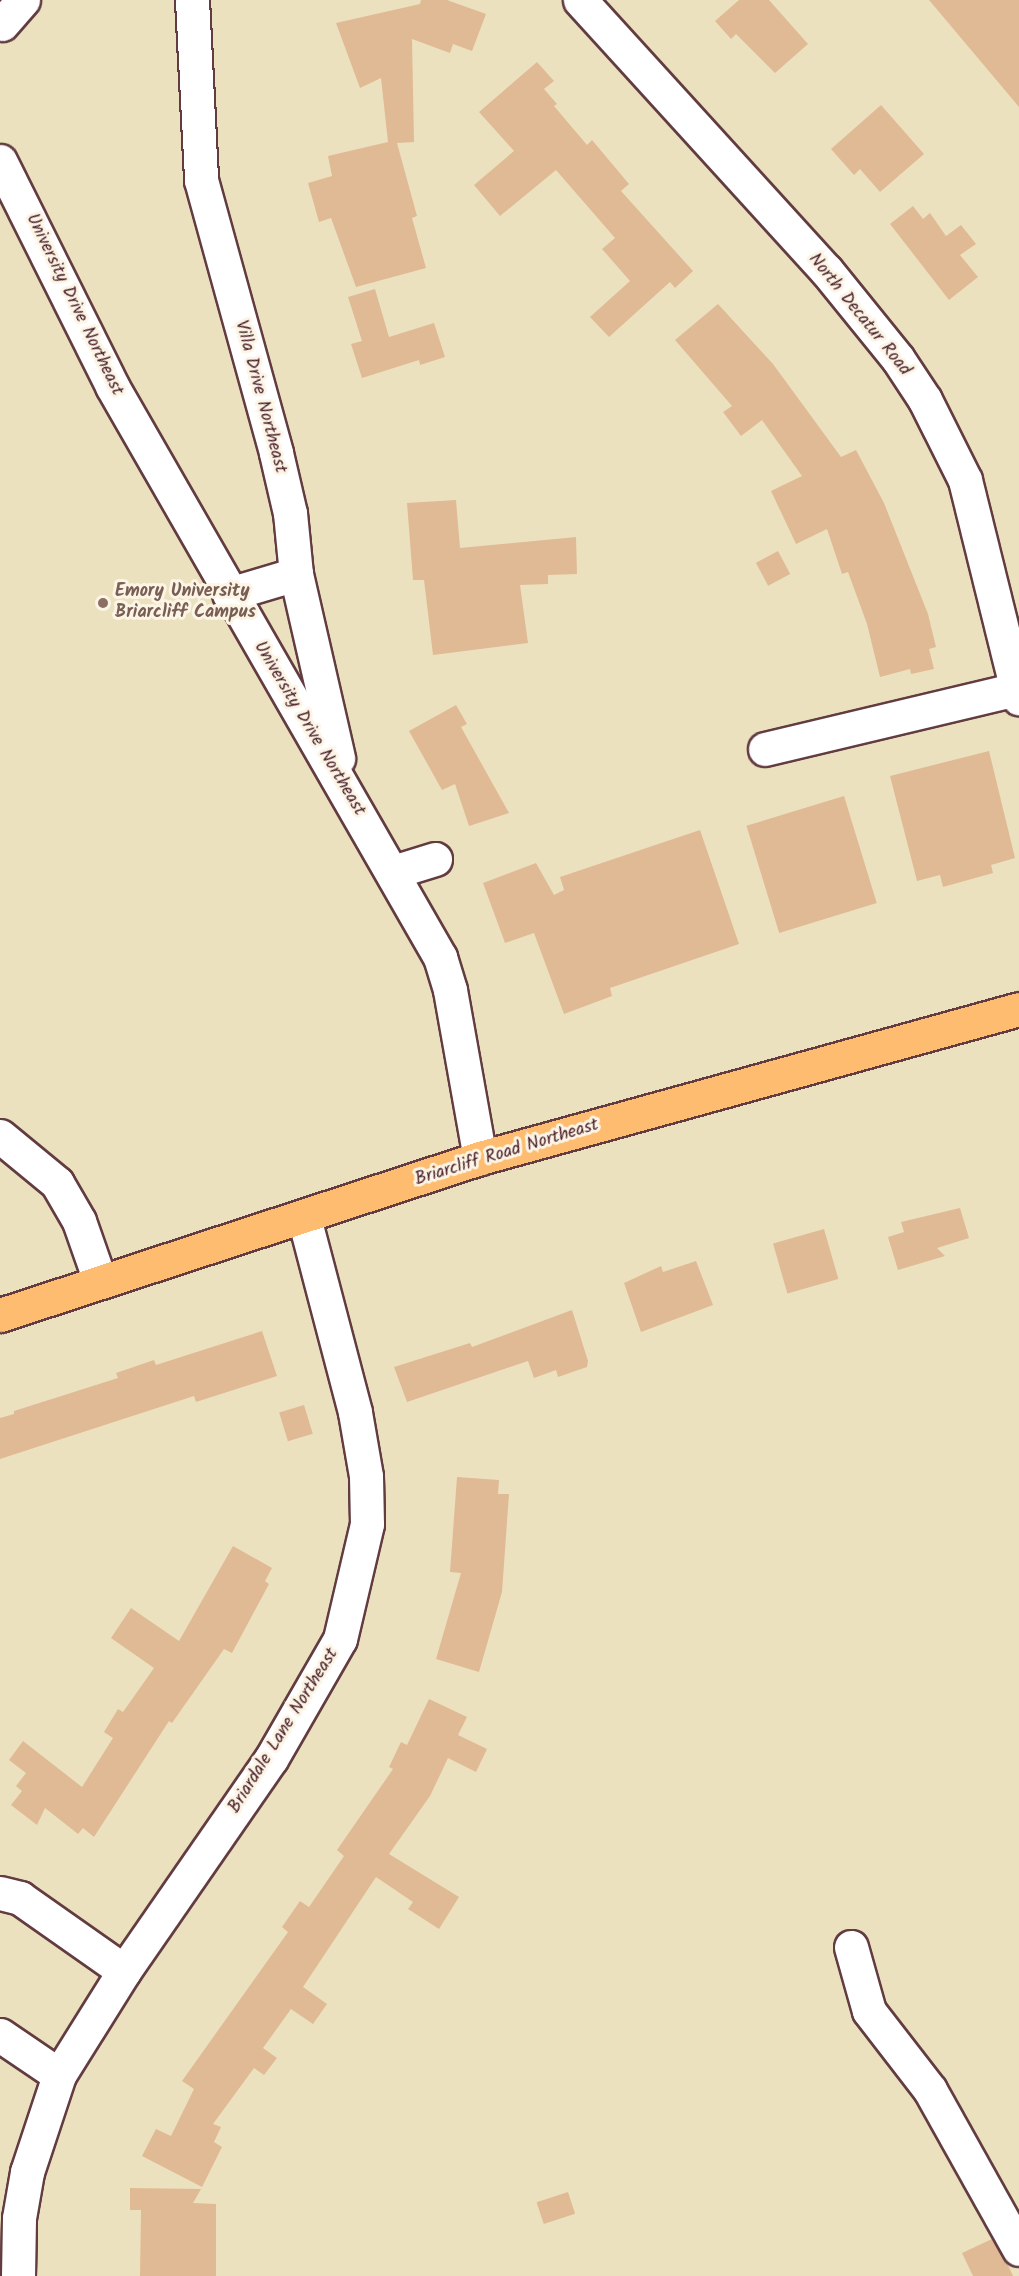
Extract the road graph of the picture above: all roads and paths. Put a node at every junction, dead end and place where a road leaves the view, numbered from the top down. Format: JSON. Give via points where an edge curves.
{"nodes":[{"id":1,"x":580,"y":0,"type":"edge"},
{"id":2,"x":193,"y":1,"type":"edge"},
{"id":3,"x":0,"y":161,"type":"edge"},
{"id":4,"x":296,"y":574,"type":"junction"},
{"id":5,"x":229,"y":594,"type":"junction"},
{"id":6,"x":1018,"y":683,"type":"edge"},
{"id":7,"x":765,"y":749,"type":"dead end"},
{"id":8,"x":345,"y":789,"type":"junction"},
{"id":9,"x":435,"y":859,"type":"dead end"},
{"id":10,"x":393,"y":872,"type":"junction"},
{"id":11,"x":1019,"y":1009,"type":"edge"},
{"id":12,"x":0,"y":1136,"type":"edge"},
{"id":13,"x":480,"y":1158,"type":"junction"},
{"id":14,"x":304,"y":1217,"type":"junction"},
{"id":15,"x":100,"y":1281,"type":"junction"},
{"id":16,"x":0,"y":1315,"type":"edge"},
{"id":17,"x":0,"y":1893,"type":"edge"},
{"id":18,"x":852,"y":1947,"type":"dead end"},
{"id":19,"x":124,"y":1971,"type":"junction"},
{"id":20,"x":0,"y":2035,"type":"edge"},
{"id":21,"x":59,"y":2075,"type":"junction"},
{"id":22,"x":1019,"y":2249,"type":"edge"},
{"id":23,"x":18,"y":2276,"type":"edge"}],
"edges":[{"from":1,"to":6,"type":"street","name":"North Decatur Road","via":[[826,270],[925,400],[965,480]]},
{"from":2,"to":4,"type":"street","name":"Villa Drive Northeast","via":[[201,180],[276,453],[290,513]]},
{"from":3,"to":5,"type":"street","name":"University Drive Northeast","via":[[112,386]]},
{"from":4,"to":5,"type":"street"},
{"from":4,"to":8,"type":"street","name":"Villa Drive Northeast"},
{"from":5,"to":8,"type":"street","name":"University Drive Northeast"},
{"from":6,"to":7,"type":"street"},
{"from":8,"to":10,"type":"street","name":"University Drive Northeast"},
{"from":9,"to":10,"type":"street"},
{"from":10,"to":13,"type":"street","name":"University Drive Northeast","via":[[440,957],[450,990]]},
{"from":11,"to":13,"type":"main road","name":"Briarcliff Road Northeast"},
{"from":12,"to":15,"type":"street","via":[[57,1184],[79,1221]]},
{"from":13,"to":14,"type":"main road","name":"Briarcliff Road Northeast"},
{"from":14,"to":15,"type":"main road","name":"Briarcliff Road Northeast"},
{"from":14,"to":19,"type":"street","name":"Briardale Lane Northeast","via":[[355,1412],[366,1476],[367,1524],[359,1569],[340,1640],[271,1760]]},
{"from":15,"to":16,"type":"main road","name":"Briarcliff Road Northeast"},
{"from":17,"to":19,"type":"street","via":[[20,1898]]},
{"from":18,"to":22,"type":"street","via":[[869,2011],[930,2090]]},
{"from":19,"to":21,"type":"street","name":"Briardale Lane Northeast"},
{"from":20,"to":21,"type":"street"},
{"from":21,"to":23,"type":"street","name":"Briardale Lane Northeast","via":[[27,2172],[19,2218]]}]}
